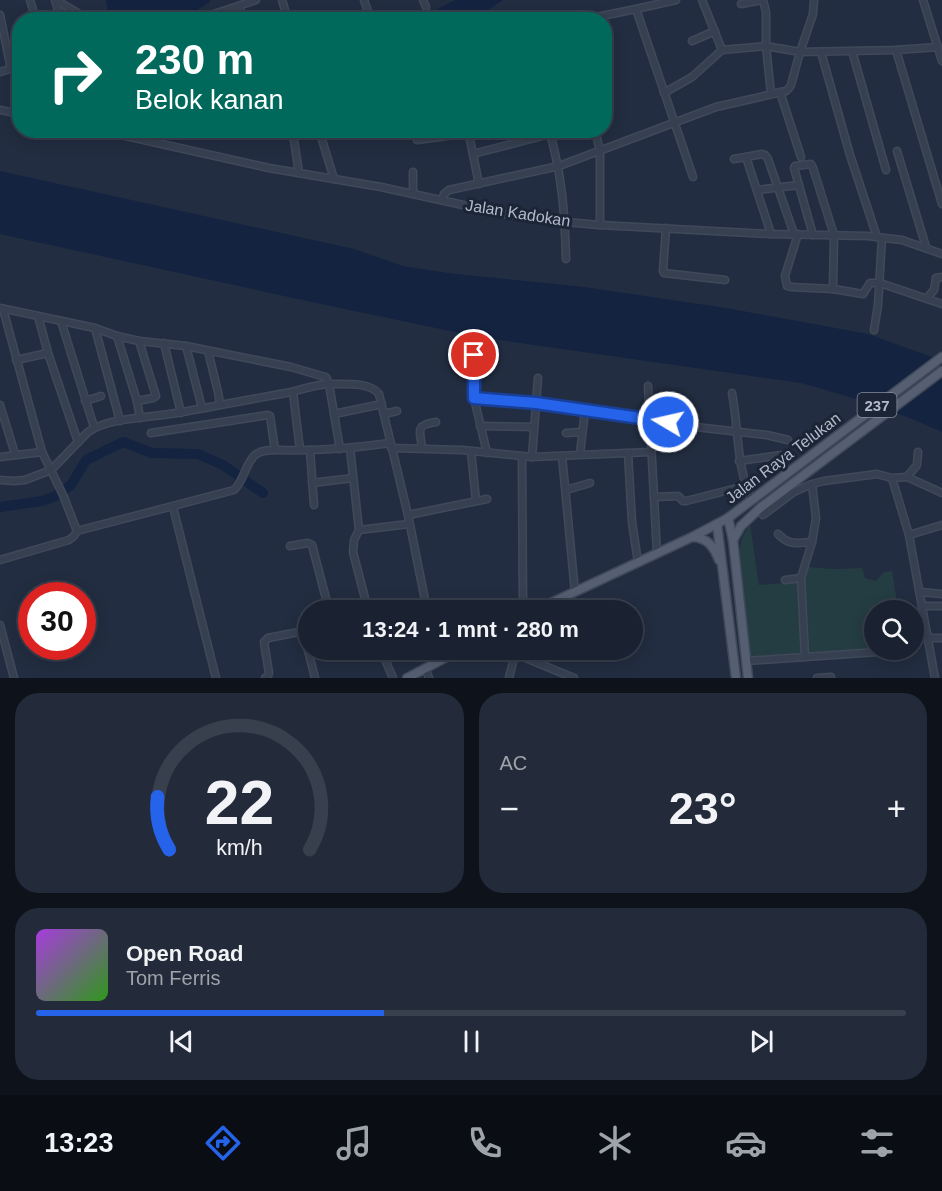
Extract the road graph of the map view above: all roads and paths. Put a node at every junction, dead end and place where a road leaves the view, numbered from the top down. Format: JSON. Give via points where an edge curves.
{"nodes":[{"id":1,"x":55,"y":0,"type":"edge"},
{"id":2,"x":256,"y":0,"type":"edge"},
{"id":3,"x":423,"y":0,"type":"edge"},
{"id":4,"x":676,"y":0,"type":"edge"},
{"id":5,"x":702,"y":0,"type":"edge"},
{"id":6,"x":763,"y":0,"type":"edge"},
{"id":7,"x":814,"y":0,"type":"edge"},
{"id":8,"x":923,"y":0,"type":"edge"},
{"id":9,"x":652,"y":3,"type":"edge"},
{"id":10,"x":741,"y":4,"type":"dead end"},
{"id":11,"x":238,"y":6,"type":"junction"},
{"id":12,"x":426,"y":7,"type":"dead end"},
{"id":13,"x":636,"y":9,"type":"junction"},
{"id":14,"x":76,"y":12,"type":"edge"},
{"id":15,"x":220,"y":12,"type":"edge"},
{"id":16,"x":240,"y":12,"type":"edge"},
{"id":17,"x":612,"y":14,"type":"edge"},
{"id":18,"x":0,"y":15,"type":"edge"},
{"id":19,"x":715,"y":31,"type":"junction"},
{"id":20,"x":692,"y":41,"type":"dead end"},
{"id":21,"x":766,"y":46,"type":"junction"},
{"id":22,"x":938,"y":47,"type":"junction"},
{"id":23,"x":722,"y":50,"type":"junction"},
{"id":24,"x":896,"y":50,"type":"junction"},
{"id":25,"x":852,"y":51,"type":"junction"},
{"id":26,"x":800,"y":52,"type":"junction"},
{"id":27,"x":821,"y":52,"type":"junction"},
{"id":28,"x":942,"y":61,"type":"edge"},
{"id":29,"x":11,"y":69,"type":"joint"},
{"id":30,"x":0,"y":72,"type":"edge"},
{"id":31,"x":780,"y":92,"type":"junction"},
{"id":32,"x":664,"y":93,"type":"junction"},
{"id":33,"x":771,"y":94,"type":"junction"},
{"id":34,"x":675,"y":123,"type":"junction"},
{"id":35,"x":146,"y":138,"type":"edge"},
{"id":36,"x":293,"y":138,"type":"edge"},
{"id":37,"x":322,"y":138,"type":"edge"},
{"id":38,"x":430,"y":138,"type":"edge"},
{"id":39,"x":469,"y":138,"type":"edge"},
{"id":40,"x":529,"y":138,"type":"edge"},
{"id":41,"x":552,"y":138,"type":"edge"},
{"id":42,"x":597,"y":138,"type":"edge"},
{"id":43,"x":417,"y":140,"type":"dead end"},
{"id":44,"x":600,"y":151,"type":"junction"},
{"id":45,"x":897,"y":152,"type":"dead end"},
{"id":46,"x":473,"y":154,"type":"junction"},
{"id":47,"x":746,"y":157,"type":"junction"},
{"id":48,"x":801,"y":157,"type":"dead end"},
{"id":49,"x":734,"y":159,"type":"dead end"},
{"id":50,"x":559,"y":166,"type":"junction"},
{"id":51,"x":886,"y":170,"type":"dead end"},
{"id":52,"x":413,"y":172,"type":"dead end"},
{"id":53,"x":299,"y":173,"type":"junction"},
{"id":54,"x":693,"y":177,"type":"dead end"},
{"id":55,"x":334,"y":180,"type":"junction"},
{"id":56,"x":479,"y":184,"type":"junction"},
{"id":57,"x":799,"y":185,"type":"junction"},
{"id":58,"x":777,"y":187,"type":"junction"},
{"id":59,"x":757,"y":190,"type":"junction"},
{"id":60,"x":413,"y":194,"type":"junction"},
{"id":61,"x":442,"y":200,"type":"junction"},
{"id":62,"x":942,"y":204,"type":"edge"},
{"id":63,"x":565,"y":222,"type":"junction"},
{"id":64,"x":600,"y":225,"type":"junction"},
{"id":65,"x":666,"y":228,"type":"junction"},
{"id":66,"x":771,"y":234,"type":"junction"},
{"id":67,"x":796,"y":234,"type":"junction"},
{"id":68,"x":813,"y":235,"type":"junction"},
{"id":69,"x":834,"y":235,"type":"junction"},
{"id":70,"x":879,"y":237,"type":"junction"},
{"id":71,"x":926,"y":247,"type":"junction"},
{"id":72,"x":942,"y":254,"type":"edge"},
{"id":73,"x":566,"y":260,"type":"dead end"},
{"id":74,"x":942,"y":277,"type":"edge"},
{"id":75,"x":725,"y":280,"type":"dead end"},
{"id":76,"x":880,"y":283,"type":"junction"},
{"id":77,"x":833,"y":289,"type":"junction"},
{"id":78,"x":927,"y":298,"type":"junction"},
{"id":79,"x":942,"y":304,"type":"edge"},
{"id":80,"x":2,"y":308,"type":"edge"},
{"id":81,"x":38,"y":316,"type":"junction"},
{"id":82,"x":61,"y":321,"type":"junction"},
{"id":83,"x":95,"y":328,"type":"junction"},
{"id":84,"x":874,"y":330,"type":"dead end"},
{"id":85,"x":117,"y":336,"type":"junction"},
{"id":86,"x":139,"y":341,"type":"junction"},
{"id":87,"x":164,"y":343,"type":"junction"},
{"id":88,"x":186,"y":346,"type":"junction"},
{"id":89,"x":207,"y":351,"type":"junction"},
{"id":90,"x":48,"y":353,"type":"junction"},
{"id":91,"x":474,"y":355,"type":"dead end"},
{"id":92,"x":942,"y":357,"type":"edge"},
{"id":93,"x":16,"y":360,"type":"junction"},
{"id":94,"x":942,"y":371,"type":"edge"},
{"id":95,"x":538,"y":378,"type":"dead end"},
{"id":96,"x":329,"y":384,"type":"junction"},
{"id":97,"x":648,"y":386,"type":"dead end"},
{"id":98,"x":293,"y":392,"type":"junction"},
{"id":99,"x":732,"y":393,"type":"dead end"},
{"id":100,"x":101,"y":396,"type":"dead end"},
{"id":101,"x":474,"y":398,"type":"junction"},
{"id":102,"x":85,"y":401,"type":"junction"},
{"id":103,"x":137,"y":402,"type":"junction"},
{"id":104,"x":536,"y":403,"type":"junction"},
{"id":105,"x":220,"y":404,"type":"junction"},
{"id":106,"x":382,"y":404,"type":"junction"},
{"id":107,"x":0,"y":405,"type":"edge"},
{"id":108,"x":202,"y":408,"type":"junction"},
{"id":109,"x":398,"y":411,"type":"dead end"},
{"id":110,"x":585,"y":411,"type":"junction"},
{"id":111,"x":181,"y":412,"type":"junction"},
{"id":112,"x":334,"y":414,"type":"junction"},
{"id":113,"x":384,"y":414,"type":"junction"},
{"id":114,"x":140,"y":417,"type":"junction"},
{"id":115,"x":649,"y":419,"type":"junction"},
{"id":116,"x":120,"y":421,"type":"junction"},
{"id":117,"x":436,"y":422,"type":"dead end"},
{"id":118,"x":480,"y":426,"type":"junction"},
{"id":119,"x":534,"y":427,"type":"junction"},
{"id":120,"x":94,"y":428,"type":"junction"},
{"id":121,"x":736,"y":431,"type":"junction"},
{"id":122,"x":582,"y":432,"type":"junction"},
{"id":123,"x":151,"y":433,"type":"dead end"},
{"id":124,"x":566,"y":433,"type":"dead end"},
{"id":125,"x":788,"y":440,"type":"dead end"},
{"id":126,"x":78,"y":442,"type":"junction"},
{"id":127,"x":391,"y":446,"type":"junction"},
{"id":128,"x":350,"y":448,"type":"junction"},
{"id":129,"x":422,"y":448,"type":"junction"},
{"id":130,"x":340,"y":449,"type":"junction"},
{"id":131,"x":275,"y":450,"type":"junction"},
{"id":132,"x":300,"y":450,"type":"junction"},
{"id":133,"x":310,"y":450,"type":"junction"},
{"id":134,"x":471,"y":451,"type":"junction"},
{"id":135,"x":42,"y":452,"type":"junction"},
{"id":136,"x":651,"y":452,"type":"junction"},
{"id":137,"x":918,"y":452,"type":"dead end"},
{"id":138,"x":487,"y":453,"type":"junction"},
{"id":139,"x":628,"y":453,"type":"junction"},
{"id":140,"x":15,"y":454,"type":"junction"},
{"id":141,"x":580,"y":454,"type":"junction"},
{"id":142,"x":781,"y":455,"type":"dead end"},
{"id":143,"x":562,"y":456,"type":"junction"},
{"id":144,"x":0,"y":457,"type":"edge"},
{"id":145,"x":522,"y":457,"type":"junction"},
{"id":146,"x":532,"y":457,"type":"junction"},
{"id":147,"x":739,"y":461,"type":"junction"},
{"id":148,"x":51,"y":470,"type":"junction"},
{"id":149,"x":907,"y":477,"type":"junction"},
{"id":150,"x":354,"y":478,"type":"junction"},
{"id":151,"x":891,"y":478,"type":"junction"},
{"id":152,"x":0,"y":480,"type":"edge"},
{"id":153,"x":312,"y":483,"type":"junction"},
{"id":154,"x":590,"y":483,"type":"dead end"},
{"id":155,"x":812,"y":484,"type":"junction"},
{"id":156,"x":745,"y":486,"type":"junction"},
{"id":157,"x":566,"y":490,"type":"junction"},
{"id":158,"x":941,"y":492,"type":"edge"},
{"id":159,"x":654,"y":497,"type":"junction"},
{"id":160,"x":487,"y":499,"type":"dead end"},
{"id":161,"x":476,"y":501,"type":"junction"},
{"id":162,"x":752,"y":501,"type":"junction"},
{"id":163,"x":314,"y":505,"type":"dead end"},
{"id":164,"x":173,"y":507,"type":"junction"},
{"id":165,"x":408,"y":515,"type":"junction"},
{"id":166,"x":763,"y":515,"type":"dead end"},
{"id":167,"x":728,"y":518,"type":"junction"},
{"id":168,"x":409,"y":524,"type":"junction"},
{"id":169,"x":717,"y":524,"type":"junction"},
{"id":170,"x":942,"y":525,"type":"edge"},
{"id":171,"x":77,"y":531,"type":"junction"},
{"id":172,"x":358,"y":532,"type":"junction"},
{"id":173,"x":778,"y":534,"type":"dead end"},
{"id":174,"x":909,"y":535,"type":"junction"},
{"id":175,"x":692,"y":537,"type":"junction"},
{"id":176,"x":733,"y":540,"type":"junction"},
{"id":177,"x":812,"y":542,"type":"junction"},
{"id":178,"x":290,"y":546,"type":"dead end"},
{"id":179,"x":657,"y":553,"type":"junction"},
{"id":180,"x":0,"y":560,"type":"edge"},
{"id":181,"x":638,"y":562,"type":"junction"},
{"id":182,"x":722,"y":568,"type":"junction"},
{"id":183,"x":801,"y":578,"type":"junction"},
{"id":184,"x":786,"y":580,"type":"dead end"},
{"id":185,"x":575,"y":592,"type":"junction"},
{"id":186,"x":920,"y":592,"type":"junction"},
{"id":187,"x":942,"y":594,"type":"edge"},
{"id":188,"x":326,"y":600,"type":"edge"},
{"id":189,"x":366,"y":600,"type":"edge"},
{"id":190,"x":425,"y":600,"type":"edge"},
{"id":191,"x":523,"y":600,"type":"edge"},
{"id":192,"x":558,"y":600,"type":"edge"},
{"id":193,"x":922,"y":600,"type":"edge"},
{"id":194,"x":924,"y":606,"type":"edge"},
{"id":195,"x":942,"y":606,"type":"edge"},
{"id":196,"x":924,"y":612,"type":"edge"},
{"id":197,"x":0,"y":625,"type":"edge"},
{"id":198,"x":298,"y":632,"type":"edge"},
{"id":199,"x":924,"y":636,"type":"edge"},
{"id":200,"x":928,"y":637,"type":"junction"},
{"id":201,"x":942,"y":638,"type":"edge"},
{"id":202,"x":864,"y":653,"type":"edge"},
{"id":203,"x":734,"y":655,"type":"junction"},
{"id":204,"x":805,"y":657,"type":"junction"},
{"id":205,"x":312,"y":660,"type":"edge"},
{"id":206,"x":385,"y":660,"type":"edge"},
{"id":207,"x":440,"y":660,"type":"edge"},
{"id":208,"x":514,"y":660,"type":"edge"},
{"id":209,"x":530,"y":660,"type":"edge"},
{"id":210,"x":746,"y":660,"type":"junction"},
{"id":211,"x":425,"y":668,"type":"junction"},
{"id":212,"x":736,"y":674,"type":"edge"},
{"id":213,"x":831,"y":677,"type":"edge"},
{"id":214,"x":14,"y":678,"type":"edge"},
{"id":215,"x":216,"y":678,"type":"edge"},
{"id":216,"x":265,"y":678,"type":"edge"},
{"id":217,"x":315,"y":678,"type":"edge"},
{"id":218,"x":393,"y":678,"type":"edge"},
{"id":219,"x":407,"y":678,"type":"edge"},
{"id":220,"x":429,"y":678,"type":"edge"},
{"id":221,"x":509,"y":678,"type":"edge"},
{"id":222,"x":574,"y":678,"type":"edge"},
{"id":223,"x":748,"y":678,"type":"edge"},
{"id":224,"x":818,"y":678,"type":"edge"},
{"id":225,"x":935,"y":678,"type":"edge"}],
"edges":[{"from":1,"to":14,"type":"street"},
{"from":2,"to":11,"type":"street"},
{"from":3,"to":12,"type":"street"},
{"from":4,"to":9,"type":"street"},
{"from":5,"to":19,"type":"street"},
{"from":6,"to":10,"type":"street"},
{"from":6,"to":21,"type":"street"},
{"from":7,"to":26,"type":"street"},
{"from":8,"to":22,"type":"street"},
{"from":9,"to":13,"type":"street"},
{"from":11,"to":15,"type":"street"},
{"from":11,"to":16,"type":"street"},
{"from":13,"to":17,"type":"street"},
{"from":13,"to":32,"type":"street"},
{"from":18,"to":29,"type":"street"},
{"from":19,"to":20,"type":"street"},
{"from":19,"to":23,"type":"street"},
{"from":21,"to":23,"type":"street"},
{"from":21,"to":26,"type":"street"},
{"from":21,"to":33,"type":"street"},
{"from":22,"to":24,"type":"street"},
{"from":22,"to":28,"type":"street"},
{"from":23,"to":32,"type":"street","via":[[698,73]]},
{"from":24,"to":25,"type":"street"},
{"from":24,"to":62,"type":"street"},
{"from":25,"to":27,"type":"street"},
{"from":25,"to":51,"type":"street"},
{"from":26,"to":27,"type":"street"},
{"from":26,"to":31,"type":"street","via":[[791,85]]},
{"from":27,"to":70,"type":"street","via":[[850,155]]},
{"from":29,"to":30,"type":"street"},
{"from":31,"to":33,"type":"street"},
{"from":31,"to":48,"type":"street"},
{"from":32,"to":34,"type":"street"},
{"from":33,"to":34,"type":"street","via":[[716,107]]},
{"from":34,"to":44,"type":"street"},
{"from":34,"to":54,"type":"street"},
{"from":35,"to":53,"type":"street","name":"Jalan Kadokan"},
{"from":36,"to":53,"type":"street"},
{"from":37,"to":55,"type":"street"},
{"from":38,"to":43,"type":"street"},
{"from":39,"to":46,"type":"street"},
{"from":40,"to":46,"type":"street"},
{"from":41,"to":50,"type":"street"},
{"from":42,"to":44,"type":"street"},
{"from":44,"to":50,"type":"street"},
{"from":44,"to":64,"type":"street"},
{"from":45,"to":71,"type":"street"},
{"from":46,"to":56,"type":"street"},
{"from":47,"to":49,"type":"street"},
{"from":47,"to":58,"type":"street","via":[[765,155]]},
{"from":47,"to":59,"type":"street"},
{"from":50,"to":56,"type":"street"},
{"from":50,"to":63,"type":"street"},
{"from":52,"to":60,"type":"street"},
{"from":53,"to":55,"type":"street","name":"Jalan Kadokan"},
{"from":55,"to":60,"type":"street","name":"Jalan Kadokan"},
{"from":56,"to":61,"type":"street","via":[[449,190]]},
{"from":57,"to":58,"type":"street"},
{"from":57,"to":68,"type":"street"},
{"from":57,"to":69,"type":"street","via":[[795,167],[811,164]]},
{"from":58,"to":59,"type":"street"},
{"from":58,"to":67,"type":"street"},
{"from":59,"to":66,"type":"street"},
{"from":60,"to":61,"type":"street","name":"Jalan Kadokan"},
{"from":61,"to":63,"type":"street","name":"Jalan Kadokan"},
{"from":63,"to":64,"type":"street","name":"Jalan Kadokan"},
{"from":63,"to":73,"type":"street"},
{"from":64,"to":65,"type":"street","name":"Jalan Kadokan"},
{"from":65,"to":66,"type":"street","name":"Jalan Kadokan"},
{"from":65,"to":75,"type":"street","via":[[664,273]]},
{"from":66,"to":67,"type":"street","name":"Jalan Kadokan"},
{"from":67,"to":68,"type":"street","name":"Jalan Kadokan"},
{"from":67,"to":77,"type":"street","via":[[785,276],[787,286]]},
{"from":68,"to":69,"type":"street","name":"Jalan Kadokan"},
{"from":69,"to":70,"type":"street","name":"Jalan Kadokan"},
{"from":69,"to":77,"type":"street"},
{"from":70,"to":71,"type":"street","name":"Jalan Kadokan"},
{"from":70,"to":76,"type":"street"},
{"from":71,"to":72,"type":"street","name":"Jalan Kadokan"},
{"from":74,"to":78,"type":"street","via":[[936,278],[934,290]]},
{"from":76,"to":77,"type":"street","via":[[870,283],[863,294]]},
{"from":76,"to":78,"type":"street"},
{"from":76,"to":84,"type":"street"},
{"from":78,"to":79,"type":"street"},
{"from":80,"to":81,"type":"street"},
{"from":80,"to":93,"type":"street"},
{"from":81,"to":82,"type":"street"},
{"from":81,"to":90,"type":"street"},
{"from":82,"to":83,"type":"street"},
{"from":82,"to":102,"type":"street"},
{"from":83,"to":85,"type":"street"},
{"from":83,"to":116,"type":"street"},
{"from":85,"to":86,"type":"street"},
{"from":85,"to":103,"type":"street"},
{"from":86,"to":87,"type":"street"},
{"from":86,"to":103,"type":"street","via":[[156,396]]},
{"from":87,"to":88,"type":"street"},
{"from":87,"to":111,"type":"street"},
{"from":88,"to":89,"type":"street"},
{"from":88,"to":108,"type":"street"},
{"from":89,"to":96,"type":"street","via":[[291,366],[326,377]]},
{"from":89,"to":105,"type":"street"},
{"from":90,"to":93,"type":"street"},
{"from":90,"to":126,"type":"street"},
{"from":91,"to":101,"type":"street"},
{"from":92,"to":162,"type":"main road","name":"Jalan Raya Telukan","number":"237"},
{"from":93,"to":135,"type":"street"},
{"from":94,"to":176,"type":"main road","name":"Jalan Raya Telukan","number":"237","via":[[760,508]]},
{"from":95,"to":104,"type":"street"},
{"from":96,"to":98,"type":"street"},
{"from":96,"to":106,"type":"street","via":[[372,387]]},
{"from":96,"to":112,"type":"street"},
{"from":97,"to":115,"type":"street"},
{"from":98,"to":105,"type":"street"},
{"from":98,"to":132,"type":"street"},
{"from":99,"to":121,"type":"street"},
{"from":100,"to":102,"type":"street"},
{"from":101,"to":104,"type":"street"},
{"from":101,"to":118,"type":"street"},
{"from":102,"to":120,"type":"street"},
{"from":103,"to":114,"type":"street"},
{"from":104,"to":110,"type":"street"},
{"from":104,"to":119,"type":"street"},
{"from":105,"to":108,"type":"street"},
{"from":106,"to":112,"type":"street"},
{"from":106,"to":113,"type":"street"},
{"from":107,"to":140,"type":"street"},
{"from":108,"to":111,"type":"street"},
{"from":109,"to":113,"type":"street"},
{"from":110,"to":115,"type":"street"},
{"from":110,"to":122,"type":"street"},
{"from":111,"to":114,"type":"street"},
{"from":112,"to":130,"type":"street"},
{"from":113,"to":127,"type":"street"},
{"from":114,"to":116,"type":"street"},
{"from":115,"to":121,"type":"street"},
{"from":115,"to":136,"type":"street"},
{"from":116,"to":120,"type":"street"},
{"from":117,"to":129,"type":"street","via":[[425,423],[420,429]]},
{"from":118,"to":119,"type":"street"},
{"from":118,"to":138,"type":"street"},
{"from":119,"to":146,"type":"street"},
{"from":120,"to":126,"type":"street"},
{"from":121,"to":125,"type":"street"},
{"from":121,"to":147,"type":"street"},
{"from":122,"to":124,"type":"street"},
{"from":122,"to":141,"type":"street"},
{"from":123,"to":131,"type":"street","via":[[268,415]]},
{"from":126,"to":148,"type":"street"},
{"from":127,"to":128,"type":"street"},
{"from":127,"to":129,"type":"street"},
{"from":127,"to":165,"type":"street"},
{"from":128,"to":130,"type":"street"},
{"from":128,"to":150,"type":"street"},
{"from":129,"to":134,"type":"street"},
{"from":130,"to":133,"type":"street"},
{"from":131,"to":132,"type":"street"},
{"from":131,"to":164,"type":"street","via":[[256,454],[234,490]]},
{"from":132,"to":133,"type":"street"},
{"from":133,"to":153,"type":"street"},
{"from":134,"to":138,"type":"street"},
{"from":134,"to":161,"type":"street"},
{"from":135,"to":140,"type":"street"},
{"from":135,"to":148,"type":"street"},
{"from":136,"to":139,"type":"street"},
{"from":136,"to":159,"type":"street"},
{"from":137,"to":149,"type":"street","via":[[917,465]]},
{"from":138,"to":145,"type":"street"},
{"from":139,"to":141,"type":"street"},
{"from":139,"to":181,"type":"street"},
{"from":140,"to":144,"type":"street"},
{"from":141,"to":143,"type":"street"},
{"from":142,"to":147,"type":"street"},
{"from":143,"to":146,"type":"street"},
{"from":143,"to":157,"type":"street"},
{"from":145,"to":146,"type":"street"},
{"from":145,"to":191,"type":"street"},
{"from":147,"to":156,"type":"street"},
{"from":148,"to":152,"type":"street","via":[[25,480]]},
{"from":148,"to":171,"type":"street"},
{"from":149,"to":151,"type":"street"},
{"from":149,"to":158,"type":"street"},
{"from":150,"to":153,"type":"street"},
{"from":150,"to":172,"type":"street"},
{"from":151,"to":155,"type":"street","via":[[877,474]]},
{"from":151,"to":174,"type":"street"},
{"from":153,"to":163,"type":"street"},
{"from":154,"to":157,"type":"street"},
{"from":155,"to":166,"type":"street"},
{"from":155,"to":177,"type":"street","via":[[816,518]]},
{"from":156,"to":159,"type":"street","via":[[686,501],[678,496]]},
{"from":156,"to":162,"type":"street"},
{"from":157,"to":185,"type":"street"},
{"from":159,"to":179,"type":"street"},
{"from":160,"to":161,"type":"street"},
{"from":161,"to":165,"type":"street"},
{"from":162,"to":167,"type":"main road","name":"Jalan Raya Telukan","number":"237"},
{"from":164,"to":171,"type":"street"},
{"from":164,"to":215,"type":"street"},
{"from":165,"to":168,"type":"street"},
{"from":167,"to":169,"type":"main road","name":"Jalan Raya Telukan"},
{"from":167,"to":176,"type":"main road"},
{"from":168,"to":172,"type":"street"},
{"from":168,"to":190,"type":"street"},
{"from":169,"to":175,"type":"main road","name":"Jalan Raya Telukan"},
{"from":169,"to":182,"type":"main road"},
{"from":170,"to":174,"type":"street"},
{"from":171,"to":180,"type":"street","via":[[69,540]]},
{"from":172,"to":189,"type":"street","via":[[353,544]]},
{"from":173,"to":177,"type":"street","via":[[790,543]]},
{"from":174,"to":186,"type":"street"},
{"from":175,"to":179,"type":"main road","name":"Jalan Raya Telukan"},
{"from":175,"to":182,"type":"main road","via":[[708,541]]},
{"from":176,"to":210,"type":"main road"},
{"from":177,"to":183,"type":"street"},
{"from":178,"to":188,"type":"street","via":[[312,545]]},
{"from":179,"to":181,"type":"main road","name":"Jalan Raya Telukan"},
{"from":181,"to":185,"type":"main road","name":"Jalan Raya Telukan"},
{"from":182,"to":203,"type":"main road"},
{"from":183,"to":184,"type":"street"},
{"from":183,"to":204,"type":"street"},
{"from":185,"to":192,"type":"main road","name":"Jalan Raya Telukan"},
{"from":186,"to":187,"type":"street"},
{"from":186,"to":193,"type":"street"},
{"from":194,"to":195,"type":"street"},
{"from":196,"to":200,"type":"street"},
{"from":197,"to":214,"type":"street"},
{"from":198,"to":216,"type":"street","via":[[265,640]]},
{"from":199,"to":200,"type":"street"},
{"from":200,"to":201,"type":"street"},
{"from":200,"to":225,"type":"street"},
{"from":202,"to":204,"type":"street"},
{"from":203,"to":210,"type":"main road"},
{"from":203,"to":212,"type":"main road"},
{"from":204,"to":210,"type":"street"},
{"from":205,"to":217,"type":"street"},
{"from":206,"to":218,"type":"street"},
{"from":207,"to":211,"type":"main road"},
{"from":208,"to":221,"type":"street"},
{"from":209,"to":222,"type":"street"},
{"from":210,"to":212,"type":"main road"},
{"from":210,"to":223,"type":"main road"},
{"from":211,"to":219,"type":"main road"},
{"from":211,"to":220,"type":"street"},
{"from":213,"to":224,"type":"street"}]}
